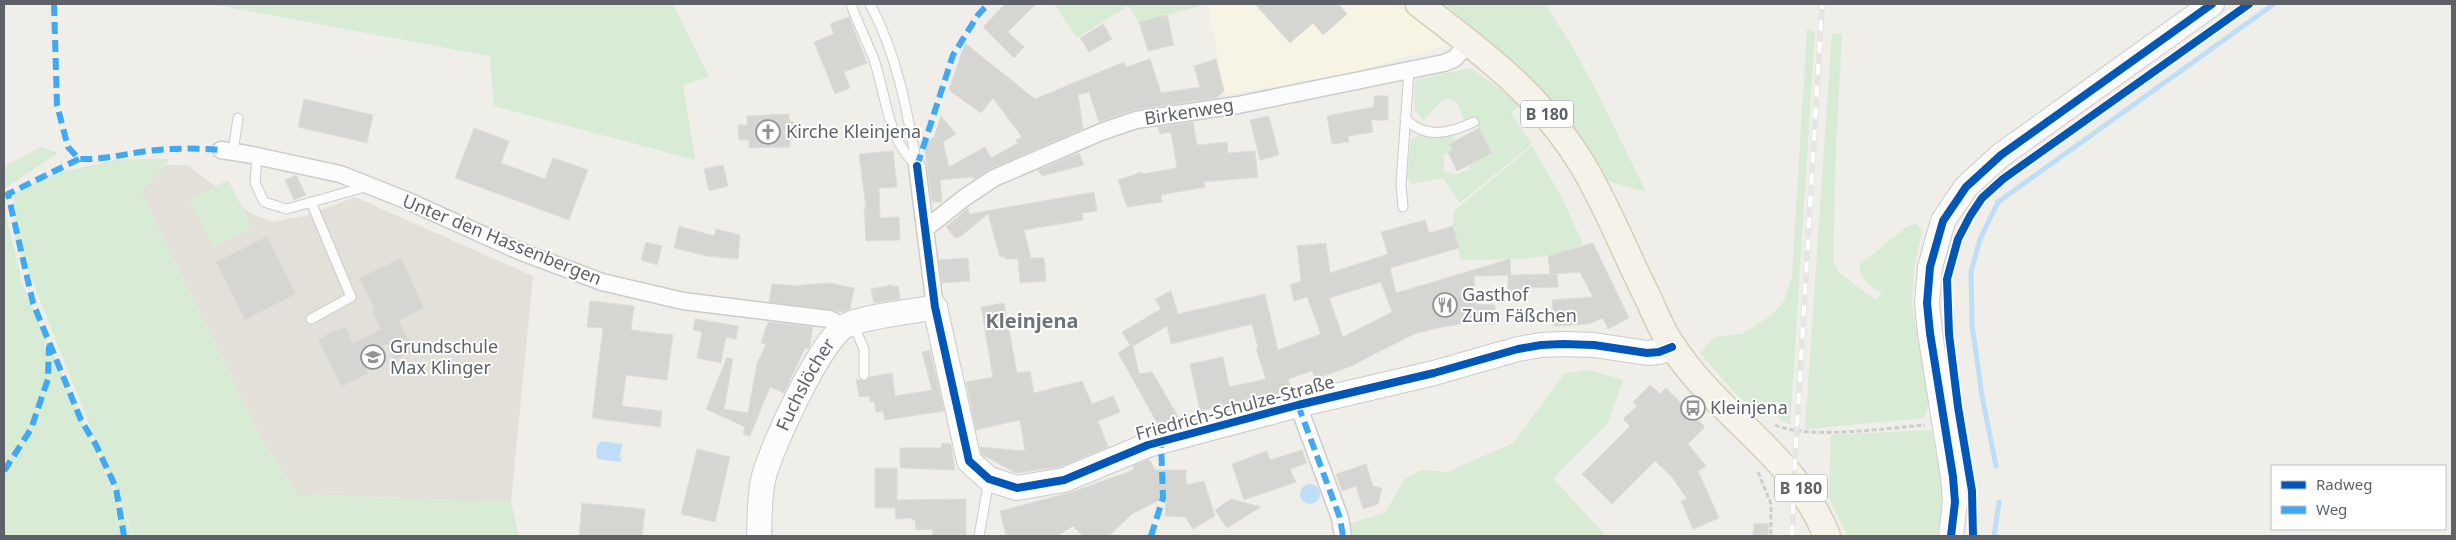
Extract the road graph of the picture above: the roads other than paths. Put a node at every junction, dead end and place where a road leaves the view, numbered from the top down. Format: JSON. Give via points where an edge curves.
{"nodes":[{"id":1,"x":851,"y":4,"type":"edge"},
{"id":2,"x":870,"y":4,"type":"edge"},
{"id":3,"x":1419,"y":4,"type":"edge"},
{"id":4,"x":2212,"y":4,"type":"edge"},
{"id":5,"x":1469,"y":42,"type":"junction"},
{"id":6,"x":1409,"y":70,"type":"junction"},
{"id":7,"x":238,"y":118,"type":"dead end"},
{"id":8,"x":1405,"y":118,"type":"junction"},
{"id":9,"x":1474,"y":122,"type":"dead end"},
{"id":10,"x":227,"y":151,"type":"joint"},
{"id":11,"x":257,"y":156,"type":"junction"},
{"id":12,"x":917,"y":166,"type":"junction"},
{"id":13,"x":368,"y":186,"type":"junction"},
{"id":14,"x":311,"y":202,"type":"junction"},
{"id":15,"x":1403,"y":207,"type":"dead end"},
{"id":16,"x":926,"y":229,"type":"junction"},
{"id":17,"x":935,"y":308,"type":"junction"},
{"id":18,"x":311,"y":319,"type":"dead end"},
{"id":19,"x":849,"y":325,"type":"junction"},
{"id":20,"x":1672,"y":346,"type":"junction"},
{"id":21,"x":864,"y":375,"type":"dead end"},
{"id":22,"x":1298,"y":404,"type":"junction"},
{"id":23,"x":989,"y":479,"type":"junction"},
{"id":24,"x":759,"y":536,"type":"edge"},
{"id":25,"x":979,"y":536,"type":"edge"},
{"id":26,"x":1343,"y":536,"type":"edge"},
{"id":27,"x":1827,"y":536,"type":"edge"},
{"id":28,"x":1951,"y":536,"type":"edge"}],
"edges":[{"from":1,"to":12,"type":"lane","via":[[873,58],[893,132],[906,156]]},
{"from":2,"to":12,"type":"lane","via":[[884,30],[907,105]]},
{"from":3,"to":5,"type":"main road","number":"B 180"},
{"from":4,"to":28,"type":"street","via":[[2001,155],[1966,187],[1937,236],[1927,288],[1929,325],[1955,502]]},
{"from":5,"to":6,"type":"street","name":"Birkenweg","via":[[1454,59]]},
{"from":5,"to":20,"type":"main road","number":"B 180","via":[[1525,90],[1559,130],[1596,192]]},
{"from":6,"to":8,"type":"lane"},
{"from":6,"to":16,"type":"street","name":"Birkenweg","via":[[1238,105],[1136,120],[994,178]]},
{"from":7,"to":10,"type":"lane"},
{"from":8,"to":9,"type":"lane","via":[[1414,127],[1436,132],[1453,131]]},
{"from":8,"to":15,"type":"lane","via":[[1401,184]]},
{"from":10,"to":11,"type":"street","name":"Unter den Hassenbergen"},
{"from":11,"to":13,"type":"street","name":"Unter den Hassenbergen","via":[[340,174]]},
{"from":11,"to":14,"type":"lane","via":[[255,183],[264,202],[286,209]]},
{"from":12,"to":16,"type":"street"},
{"from":13,"to":14,"type":"lane"},
{"from":13,"to":19,"type":"street","name":"Unter den Hassenbergen","via":[[519,251],[602,282],[683,301]]},
{"from":14,"to":18,"type":"lane","via":[[351,298]]},
{"from":16,"to":17,"type":"street"},
{"from":17,"to":19,"type":"street","name":"Fuchslöcher"},
{"from":17,"to":23,"type":"street","name":"Friedrich-Schulze-Straße","via":[[969,461]]},
{"from":19,"to":21,"type":"lane","via":[[864,348]]},
{"from":19,"to":24,"type":"street","name":"Fuchslöcher","via":[[824,350],[790,411],[764,477]]},
{"from":20,"to":22,"type":"street","name":"Friedrich-Schulze-Straße","via":[[1647,353],[1594,345],[1541,345]]},
{"from":20,"to":27,"type":"main road","number":"B 180","via":[[1707,389],[1794,477]]},
{"from":22,"to":23,"type":"street","name":"Friedrich-Schulze-Straße","via":[[1148,445],[1064,480],[1017,488]]},
{"from":22,"to":26,"type":"street","via":[[1340,518]]},
{"from":23,"to":25,"type":"lane"}]}
